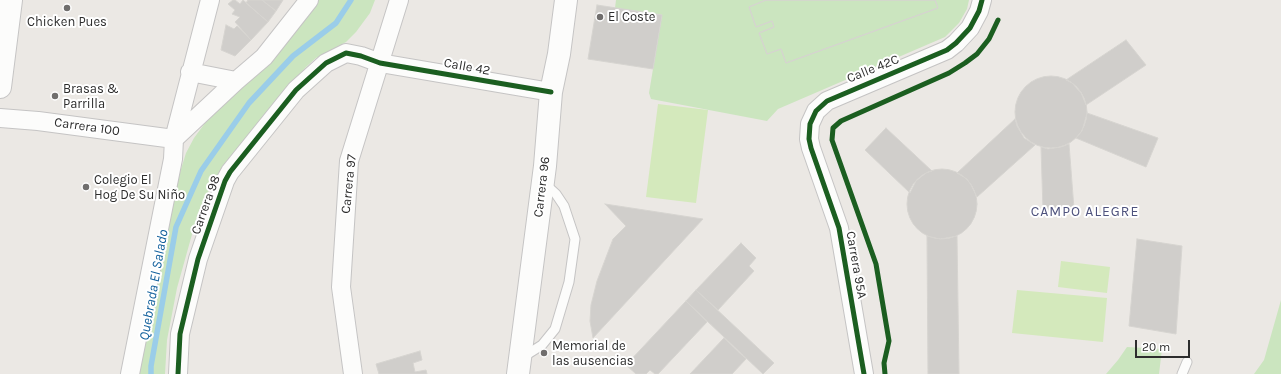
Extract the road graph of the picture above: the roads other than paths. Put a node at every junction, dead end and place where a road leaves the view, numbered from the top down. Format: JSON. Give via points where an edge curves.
{"nodes":[{"id":1,"x":11,"y":0,"type":"edge"},
{"id":2,"x":210,"y":0,"type":"edge"},
{"id":3,"x":309,"y":0,"type":"edge"},
{"id":4,"x":399,"y":0,"type":"edge"},
{"id":5,"x":982,"y":0,"type":"edge"},
{"id":6,"x":568,"y":1,"type":"edge"},
{"id":7,"x":380,"y":63,"type":"junction"},
{"id":8,"x":190,"y":72,"type":"junction"},
{"id":9,"x":236,"y":81,"type":"junction"},
{"id":10,"x":0,"y":87,"type":"edge"},
{"id":11,"x":551,"y":92,"type":"junction"},
{"id":12,"x":813,"y":115,"type":"joint"},
{"id":13,"x":0,"y":118,"type":"edge"},
{"id":14,"x":174,"y":139,"type":"junction"},
{"id":15,"x":543,"y":182,"type":"junction"},
{"id":16,"x":1187,"y":362,"type":"dead end"},
{"id":17,"x":519,"y":366,"type":"edge"},
{"id":18,"x":350,"y":373,"type":"edge"},
{"id":19,"x":130,"y":374,"type":"edge"},
{"id":20,"x":178,"y":374,"type":"edge"},
{"id":21,"x":864,"y":374,"type":"edge"},
{"id":22,"x":1182,"y":374,"type":"edge"}],
"edges":[{"from":1,"to":10,"type":"street"},
{"from":2,"to":8,"type":"street"},
{"from":3,"to":9,"type":"street","via":[[264,58]]},
{"from":4,"to":7,"type":"street","name":"Carrera 97"},
{"from":5,"to":12,"type":"street","name":"Calle 42C","via":[[970,28],[947,50],[836,96]]},
{"from":6,"to":11,"type":"street","name":"Carrera 96"},
{"from":7,"to":11,"type":"street","name":"Calle 42"},
{"from":7,"to":18,"type":"street","name":"Carrera 97","via":[[349,161],[341,288]]},
{"from":7,"to":20,"type":"street","name":"Carrera 98","via":[[346,53],[326,63],[296,90],[230,172],[198,259],[180,334]]},
{"from":8,"to":9,"type":"street"},
{"from":8,"to":14,"type":"street"},
{"from":9,"to":14,"type":"street"},
{"from":11,"to":15,"type":"street","name":"Carrera 96"},
{"from":12,"to":21,"type":"street","name":"Carrera 95A","via":[[809,138],[839,228]]},
{"from":13,"to":14,"type":"street","name":"Carrera 100"},
{"from":14,"to":19,"type":"street","via":[[173,159]]},
{"from":15,"to":17,"type":"street","name":"Carrera 96"},
{"from":15,"to":17,"type":"lane","via":[[564,206],[575,239],[570,282],[555,329]]},
{"from":16,"to":22,"type":"lane"}]}
